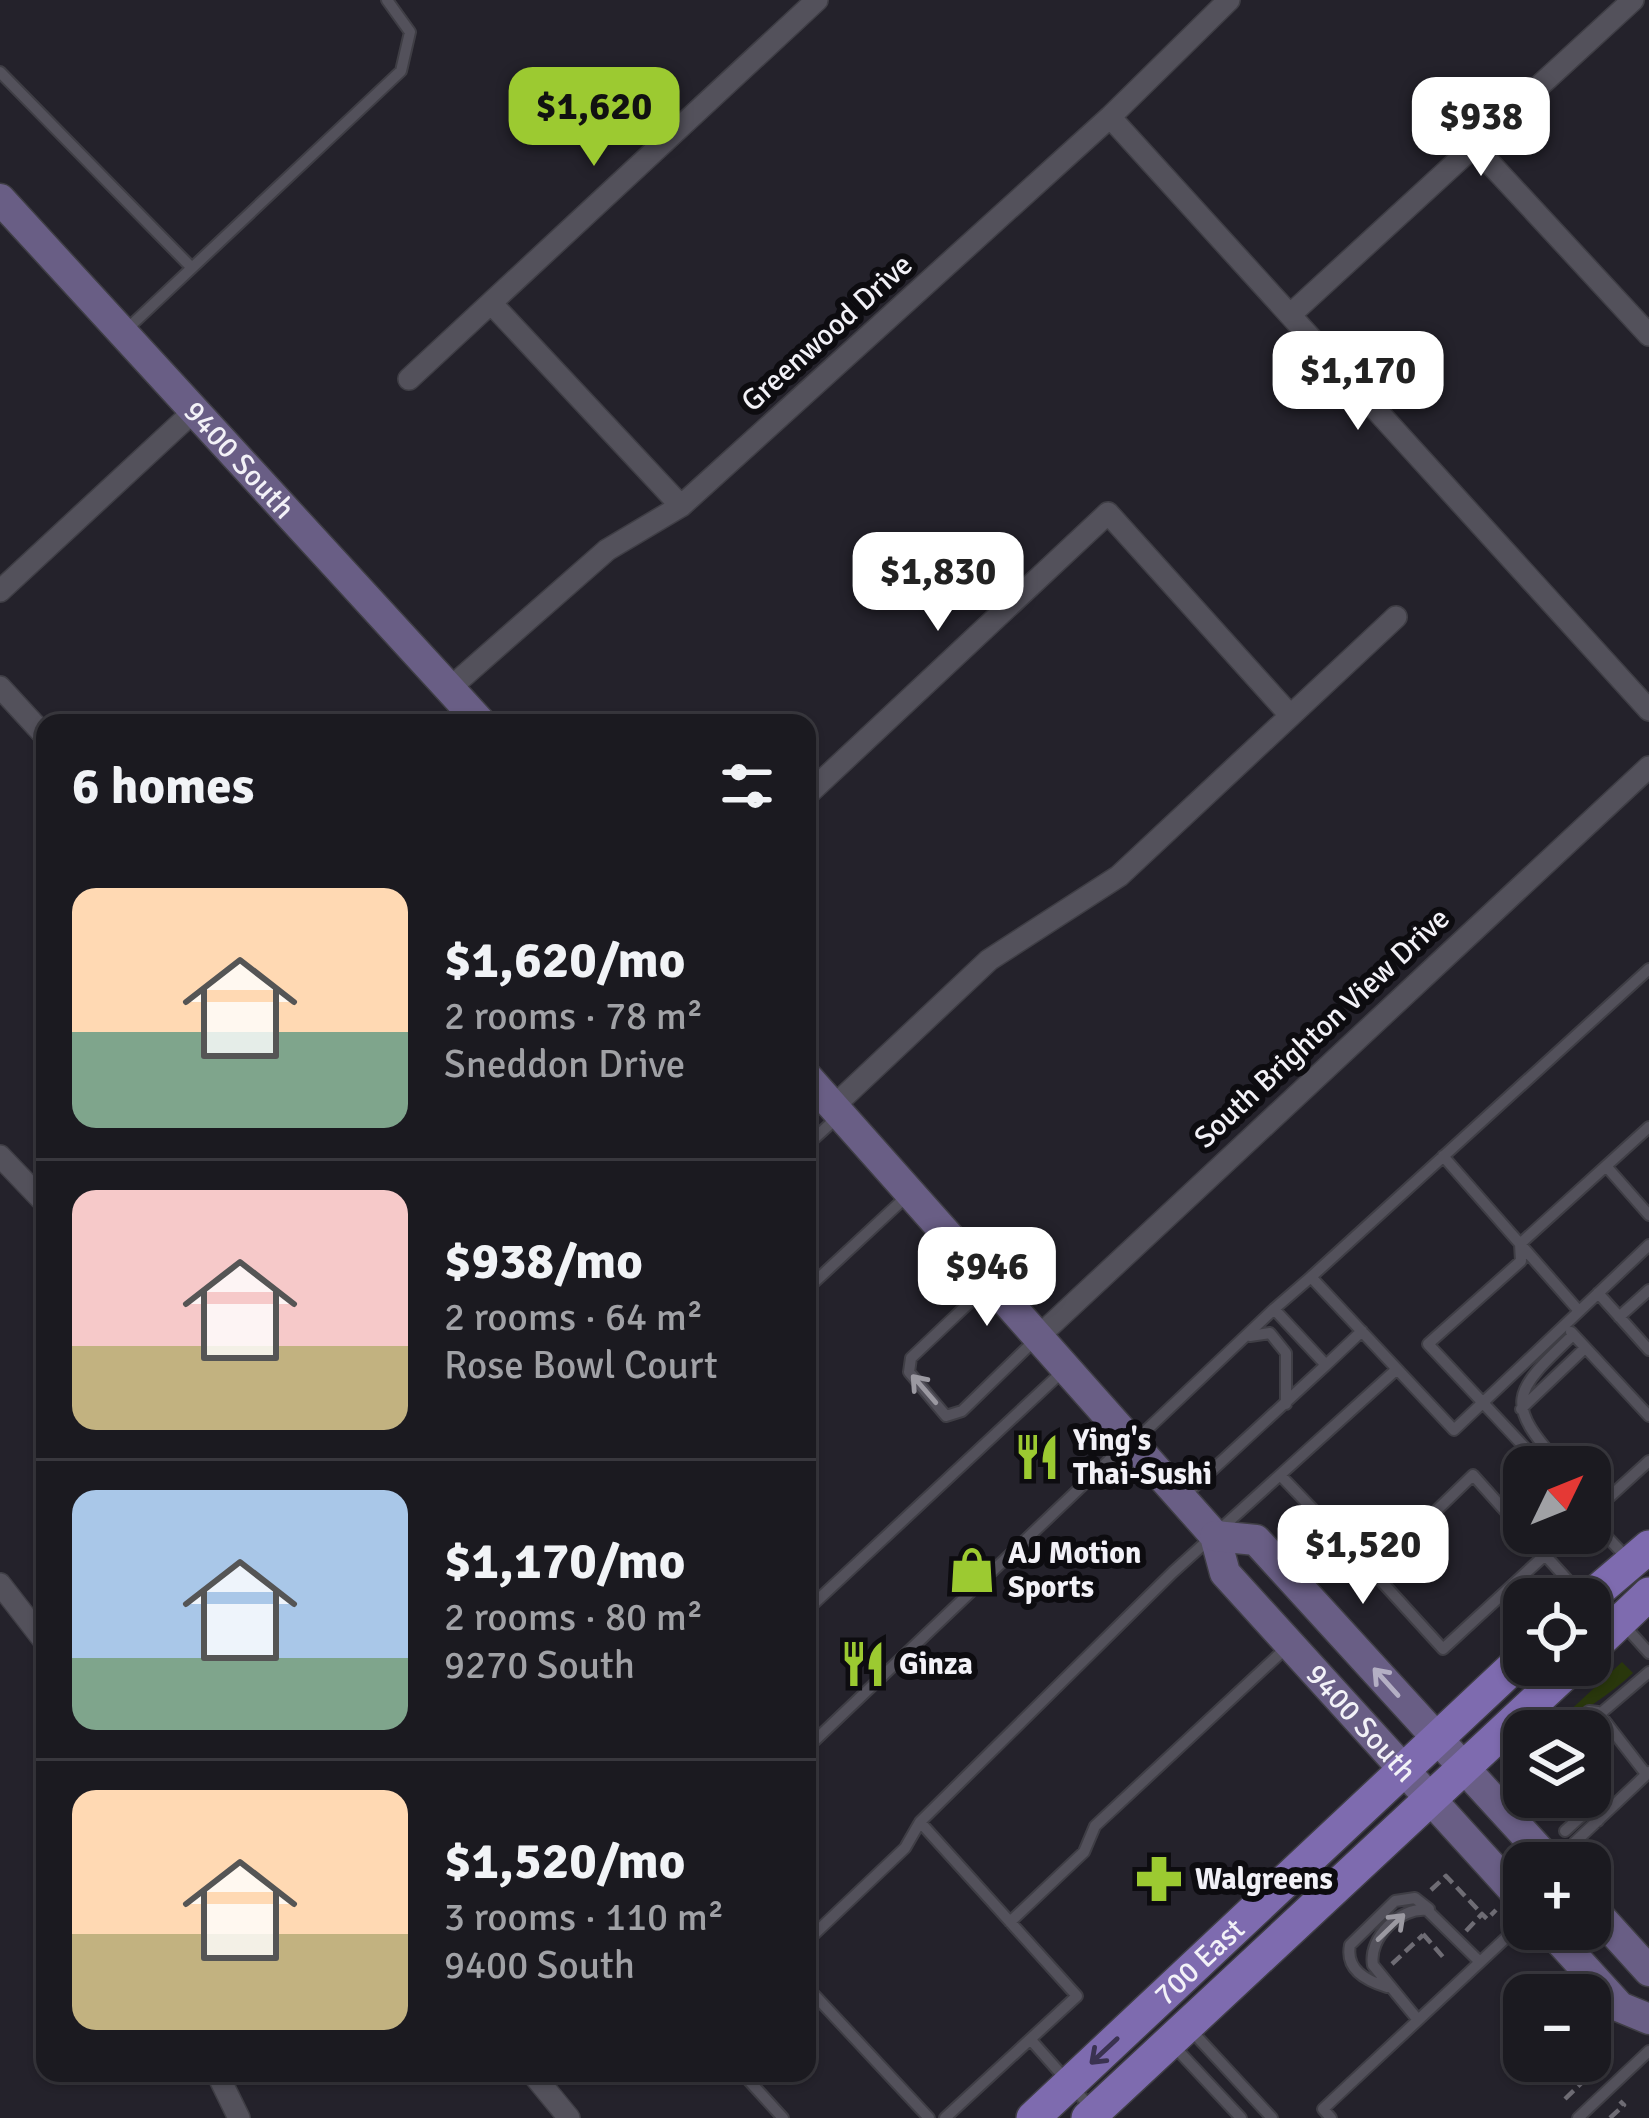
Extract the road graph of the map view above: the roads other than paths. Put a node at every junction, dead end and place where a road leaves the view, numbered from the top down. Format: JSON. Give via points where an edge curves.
{"nodes":[{"id":1,"x":387,"y":0,"type":"edge"},
{"id":2,"x":817,"y":0,"type":"edge"},
{"id":3,"x":1229,"y":0,"type":"edge"},
{"id":4,"x":1633,"y":0,"type":"edge"},
{"id":5,"x":0,"y":72,"type":"edge"},
{"id":6,"x":1110,"y":117,"type":"junction"},
{"id":7,"x":1474,"y":146,"type":"junction"},
{"id":8,"x":0,"y":199,"type":"edge"},
{"id":9,"x":192,"y":268,"type":"junction"},
{"id":10,"x":491,"y":303,"type":"junction"},
{"id":11,"x":1290,"y":315,"type":"junction"},
{"id":12,"x":122,"y":334,"type":"junction"},
{"id":13,"x":1649,"y":334,"type":"edge"},
{"id":14,"x":409,"y":380,"type":"dead end"},
{"id":15,"x":193,"y":412,"type":"junction"},
{"id":16,"x":681,"y":506,"type":"junction"},
{"id":17,"x":0,"y":591,"type":"edge"},
{"id":18,"x":1396,"y":617,"type":"dead end"},
{"id":19,"x":0,"y":687,"type":"edge"},
{"id":20,"x":449,"y":689,"type":"junction"},
{"id":21,"x":1649,"y":710,"type":"edge"},
{"id":22,"x":473,"y":714,"type":"edge"},
{"id":23,"x":1289,"y":714,"type":"junction"},
{"id":24,"x":36,"y":726,"type":"edge"},
{"id":25,"x":1649,"y":767,"type":"edge"},
{"id":26,"x":816,"y":787,"type":"edge"},
{"id":27,"x":1649,"y":969,"type":"edge"},
{"id":28,"x":816,"y":1087,"type":"edge"},
{"id":29,"x":837,"y":1110,"type":"junction"},
{"id":30,"x":1649,"y":1127,"type":"edge"},
{"id":31,"x":816,"y":1134,"type":"edge"},
{"id":32,"x":0,"y":1156,"type":"edge"},
{"id":33,"x":1443,"y":1156,"type":"junction"},
{"id":34,"x":1606,"y":1166,"type":"junction"},
{"id":35,"x":910,"y":1192,"type":"junction"},
{"id":36,"x":36,"y":1194,"type":"edge"},
{"id":37,"x":1649,"y":1215,"type":"edge"},
{"id":38,"x":1520,"y":1244,"type":"junction"},
{"id":39,"x":1649,"y":1245,"type":"edge"},
{"id":40,"x":1311,"y":1277,"type":"junction"},
{"id":41,"x":816,"y":1281,"type":"edge"},
{"id":42,"x":991,"y":1283,"type":"junction"},
{"id":43,"x":1649,"y":1291,"type":"edge"},
{"id":44,"x":1598,"y":1293,"type":"junction"},
{"id":45,"x":1274,"y":1309,"type":"junction"},
{"id":46,"x":1579,"y":1312,"type":"junction"},
{"id":47,"x":1619,"y":1317,"type":"junction"},
{"id":48,"x":1569,"y":1330,"type":"junction"},
{"id":49,"x":1362,"y":1331,"type":"junction"},
{"id":50,"x":1039,"y":1337,"type":"junction"},
{"id":51,"x":1585,"y":1348,"type":"junction"},
{"id":52,"x":1649,"y":1350,"type":"edge"},
{"id":53,"x":1326,"y":1365,"type":"junction"},
{"id":54,"x":1066,"y":1369,"type":"junction"},
{"id":55,"x":1397,"y":1369,"type":"junction"},
{"id":56,"x":1483,"y":1402,"type":"junction"},
{"id":57,"x":1173,"y":1404,"type":"junction"},
{"id":58,"x":1286,"y":1404,"type":"junction"},
{"id":59,"x":1521,"y":1409,"type":"junction"},
{"id":60,"x":1649,"y":1416,"type":"edge"},
{"id":61,"x":1130,"y":1443,"type":"junction"},
{"id":62,"x":1524,"y":1446,"type":"edge"},
{"id":63,"x":1543,"y":1446,"type":"edge"},
{"id":64,"x":1649,"y":1461,"type":"edge"},
{"id":65,"x":1282,"y":1477,"type":"junction"},
{"id":66,"x":1611,"y":1496,"type":"edge"},
{"id":67,"x":1180,"y":1499,"type":"junction"},
{"id":68,"x":1503,"y":1508,"type":"edge"},
{"id":69,"x":1611,"y":1534,"type":"edge"},
{"id":70,"x":1215,"y":1536,"type":"junction"},
{"id":71,"x":1639,"y":1554,"type":"edge"},
{"id":72,"x":1546,"y":1556,"type":"joint"},
{"id":73,"x":1373,"y":1572,"type":"junction"},
{"id":74,"x":1566,"y":1578,"type":"edge"},
{"id":75,"x":1611,"y":1578,"type":"edge"},
{"id":76,"x":0,"y":1584,"type":"edge"},
{"id":77,"x":1649,"y":1594,"type":"edge"},
{"id":78,"x":816,"y":1602,"type":"edge"},
{"id":79,"x":1620,"y":1621,"type":"junction"},
{"id":80,"x":36,"y":1630,"type":"edge"},
{"id":81,"x":1611,"y":1630,"type":"edge"},
{"id":82,"x":1290,"y":1645,"type":"junction"},
{"id":83,"x":1649,"y":1653,"type":"edge"},
{"id":84,"x":1649,"y":1672,"type":"edge"},
{"id":85,"x":1503,"y":1676,"type":"edge"},
{"id":86,"x":1552,"y":1686,"type":"edge"},
{"id":87,"x":1604,"y":1709,"type":"junction"},
{"id":88,"x":1596,"y":1710,"type":"edge"},
{"id":89,"x":1436,"y":1738,"type":"junction"},
{"id":90,"x":816,"y":1740,"type":"edge"},
{"id":91,"x":1402,"y":1768,"type":"junction"},
{"id":92,"x":1465,"y":1768,"type":"junction"},
{"id":93,"x":1648,"y":1773,"type":"edge"},
{"id":94,"x":1432,"y":1800,"type":"junction"},
{"id":95,"x":1579,"y":1818,"type":"edge"},
{"id":96,"x":1595,"y":1818,"type":"edge"},
{"id":97,"x":1598,"y":1821,"type":"junction"},
{"id":98,"x":920,"y":1822,"type":"junction"},
{"id":99,"x":1565,"y":1831,"type":"dead end"},
{"id":100,"x":1532,"y":1842,"type":"edge"},
{"id":101,"x":1575,"y":1842,"type":"dead end"},
{"id":102,"x":1503,"y":1896,"type":"edge"},
{"id":103,"x":1433,"y":1914,"type":"junction"},
{"id":104,"x":1010,"y":1922,"type":"junction"},
{"id":105,"x":1611,"y":1929,"type":"edge"},
{"id":106,"x":816,"y":1932,"type":"edge"},
{"id":107,"x":1503,"y":1941,"type":"edge"},
{"id":108,"x":1568,"y":1950,"type":"edge"},
{"id":109,"x":1480,"y":1962,"type":"junction"},
{"id":110,"x":1649,"y":1971,"type":"edge"},
{"id":111,"x":1387,"y":1987,"type":"junction"},
{"id":112,"x":816,"y":1997,"type":"edge"},
{"id":113,"x":1649,"y":2019,"type":"edge"},
{"id":114,"x":1418,"y":2020,"type":"junction"},
{"id":115,"x":1178,"y":2034,"type":"junction"},
{"id":116,"x":1031,"y":2040,"type":"junction"},
{"id":117,"x":1649,"y":2051,"type":"edge"},
{"id":118,"x":221,"y":2082,"type":"edge"},
{"id":119,"x":539,"y":2082,"type":"edge"},
{"id":120,"x":750,"y":2082,"type":"edge"},
{"id":121,"x":1069,"y":2084,"type":"junction"},
{"id":122,"x":1091,"y":2115,"type":"edge"},
{"id":123,"x":239,"y":2118,"type":"edge"},
{"id":124,"x":569,"y":2118,"type":"edge"},
{"id":125,"x":783,"y":2118,"type":"edge"},
{"id":126,"x":929,"y":2118,"type":"edge"},
{"id":127,"x":944,"y":2118,"type":"edge"},
{"id":128,"x":1033,"y":2118,"type":"edge"},
{"id":129,"x":1241,"y":2118,"type":"edge"},
{"id":130,"x":1272,"y":2118,"type":"edge"},
{"id":131,"x":1331,"y":2118,"type":"edge"},
{"id":132,"x":1578,"y":2118,"type":"edge"}],
"edges":[{"from":1,"to":9,"type":"lane","via":[[410,32],[401,71]]},
{"from":2,"to":10,"type":"street"},
{"from":3,"to":6,"type":"street","name":"Greenwood Drive"},
{"from":4,"to":7,"type":"street"},
{"from":5,"to":9,"type":"lane"},
{"from":6,"to":11,"type":"street"},
{"from":6,"to":16,"type":"street","name":"Greenwood Drive"},
{"from":7,"to":11,"type":"street"},
{"from":7,"to":13,"type":"street"},
{"from":8,"to":12,"type":"street","name":"9400 South"},
{"from":9,"to":12,"type":"lane"},
{"from":10,"to":14,"type":"street"},
{"from":10,"to":16,"type":"street"},
{"from":11,"to":21,"type":"street"},
{"from":12,"to":15,"type":"street","name":"9400 South"},
{"from":15,"to":17,"type":"street"},
{"from":15,"to":20,"type":"street","name":"9400 South"},
{"from":16,"to":20,"type":"street","name":"Greenwood Drive","via":[[607,550]]},
{"from":18,"to":23,"type":"street"},
{"from":19,"to":24,"type":"street"},
{"from":20,"to":22,"type":"street","name":"9400 South"},
{"from":23,"to":26,"type":"street","via":[[1108,514]]},
{"from":23,"to":29,"type":"street","via":[[1118,876],[989,960]]},
{"from":25,"to":50,"type":"street","name":"South Brighton View Drive"},
{"from":27,"to":33,"type":"lane"},
{"from":28,"to":29,"type":"street","name":"9400 South"},
{"from":29,"to":31,"type":"lane"},
{"from":29,"to":35,"type":"street","name":"9400 South"},
{"from":30,"to":34,"type":"lane"},
{"from":32,"to":36,"type":"street"},
{"from":33,"to":38,"type":"lane"},
{"from":33,"to":40,"type":"lane"},
{"from":34,"to":37,"type":"lane"},
{"from":34,"to":38,"type":"lane"},
{"from":35,"to":41,"type":"lane"},
{"from":35,"to":42,"type":"street","name":"9400 South"},
{"from":38,"to":46,"type":"lane"},
{"from":38,"to":56,"type":"lane","via":[[1521,1261],[1428,1344]]},
{"from":39,"to":44,"type":"lane"},
{"from":40,"to":45,"type":"lane"},
{"from":40,"to":49,"type":"lane"},
{"from":42,"to":50,"type":"street","name":"9400 South"},
{"from":50,"to":42,"type":"lane","one_way":true,"via":[[962,1411],[946,1416],[909,1372],[911,1358]]},
{"from":43,"to":47,"type":"lane"},
{"from":44,"to":46,"type":"lane"},
{"from":44,"to":47,"type":"lane"},
{"from":45,"to":53,"type":"lane"},
{"from":45,"to":57,"type":"lane"},
{"from":46,"to":48,"type":"lane"},
{"from":47,"to":52,"type":"lane"},
{"from":48,"to":51,"type":"lane"},
{"from":48,"to":56,"type":"lane"},
{"from":48,"to":59,"type":"lane","via":[[1528,1381]]},
{"from":49,"to":53,"type":"lane"},
{"from":49,"to":55,"type":"lane"},
{"from":50,"to":54,"type":"street","name":"9400 South"},
{"from":51,"to":59,"type":"lane"},
{"from":51,"to":60,"type":"lane"},
{"from":53,"to":58,"type":"lane"},
{"from":54,"to":61,"type":"street","name":"9400 South"},
{"from":54,"to":78,"type":"lane"},
{"from":55,"to":56,"type":"lane","via":[[1454,1430]]},
{"from":55,"to":65,"type":"lane"},
{"from":56,"to":62,"type":"lane"},
{"from":57,"to":58,"type":"lane","via":[[1262,1331],[1286,1353]]},
{"from":57,"to":61,"type":"lane"},
{"from":58,"to":67,"type":"lane"},
{"from":59,"to":63,"type":"lane"},
{"from":61,"to":67,"type":"street","name":"9400 South"},
{"from":61,"to":90,"type":"lane"},
{"from":64,"to":66,"type":"lane"},
{"from":65,"to":70,"type":"lane"},
{"from":65,"to":73,"type":"lane"},
{"from":67,"to":70,"type":"street","name":"9400 South"},
{"from":68,"to":73,"type":"lane","via":[[1473,1475]]},
{"from":69,"to":71,"type":"lane"},
{"from":70,"to":82,"type":"street","name":"9400 South","via":[[1225,1574]]},
{"from":89,"to":70,"type":"street","name":"9400 South","one_way":true,"via":[[1256,1540]]},
{"from":70,"to":98,"type":"lane"},
{"from":71,"to":75,"type":"main road"},
{"from":72,"to":73,"type":"lane","via":[[1443,1649]]},
{"from":72,"to":74,"type":"lane"},
{"from":76,"to":80,"type":"street"},
{"from":77,"to":79,"type":"main road"},
{"from":79,"to":81,"type":"main road"},
{"from":79,"to":83,"type":"lane"},
{"from":82,"to":91,"type":"street","name":"9400 South"},
{"from":82,"to":104,"type":"lane","via":[[1095,1826],[1084,1852]]},
{"from":84,"to":87,"type":"lane"},
{"from":85,"to":89,"type":"main road","name":"700 East"},
{"from":86,"to":92,"type":"main road","name":"700 East"},
{"from":87,"to":88,"type":"lane"},
{"from":87,"to":93,"type":"lane"},
{"from":89,"to":91,"type":"main road","name":"700 East"},
{"from":89,"to":92,"type":"street","name":"9400 South"},
{"from":91,"to":94,"type":"street","name":"9400 South"},
{"from":91,"to":121,"type":"main road","name":"700 East","one_way":true},
{"from":92,"to":94,"type":"main road","name":"700 East"},
{"from":92,"to":100,"type":"street","name":"9400 South"},
{"from":93,"to":97,"type":"lane"},
{"from":94,"to":102,"type":"street","name":"9400 South"},
{"from":94,"to":115,"type":"main road","name":"700 East"},
{"from":95,"to":99,"type":"lane"},
{"from":96,"to":97,"type":"lane"},
{"from":97,"to":101,"type":"lane"},
{"from":98,"to":104,"type":"lane"},
{"from":98,"to":106,"type":"lane","via":[[905,1848]]},
{"from":103,"to":109,"type":"lane"},
{"from":111,"to":103,"type":"lane","one_way":true,"via":[[1372,1946],[1405,1913]]},
{"from":103,"to":111,"type":"lane","via":[[1415,1898],[1395,1901],[1351,1945],[1361,1976]]},
{"from":104,"to":116,"type":"lane","via":[[1077,1996]]},
{"from":105,"to":110,"type":"street"},
{"from":107,"to":109,"type":"lane"},
{"from":108,"to":113,"type":"street","via":[[1620,2007]]},
{"from":109,"to":114,"type":"lane"},
{"from":111,"to":114,"type":"lane"},
{"from":112,"to":126,"type":"lane"},
{"from":114,"to":131,"type":"lane","via":[[1323,2109]]},
{"from":115,"to":122,"type":"main road","name":"700 East"},
{"from":115,"to":129,"type":"lane"},
{"from":115,"to":130,"type":"lane"},
{"from":116,"to":121,"type":"lane"},
{"from":116,"to":127,"type":"lane"},
{"from":117,"to":132,"type":"lane"},
{"from":118,"to":123,"type":"street"},
{"from":119,"to":124,"type":"street"},
{"from":120,"to":125,"type":"lane"},
{"from":121,"to":122,"type":"lane"},
{"from":121,"to":128,"type":"main road","name":"700 East"}]}
